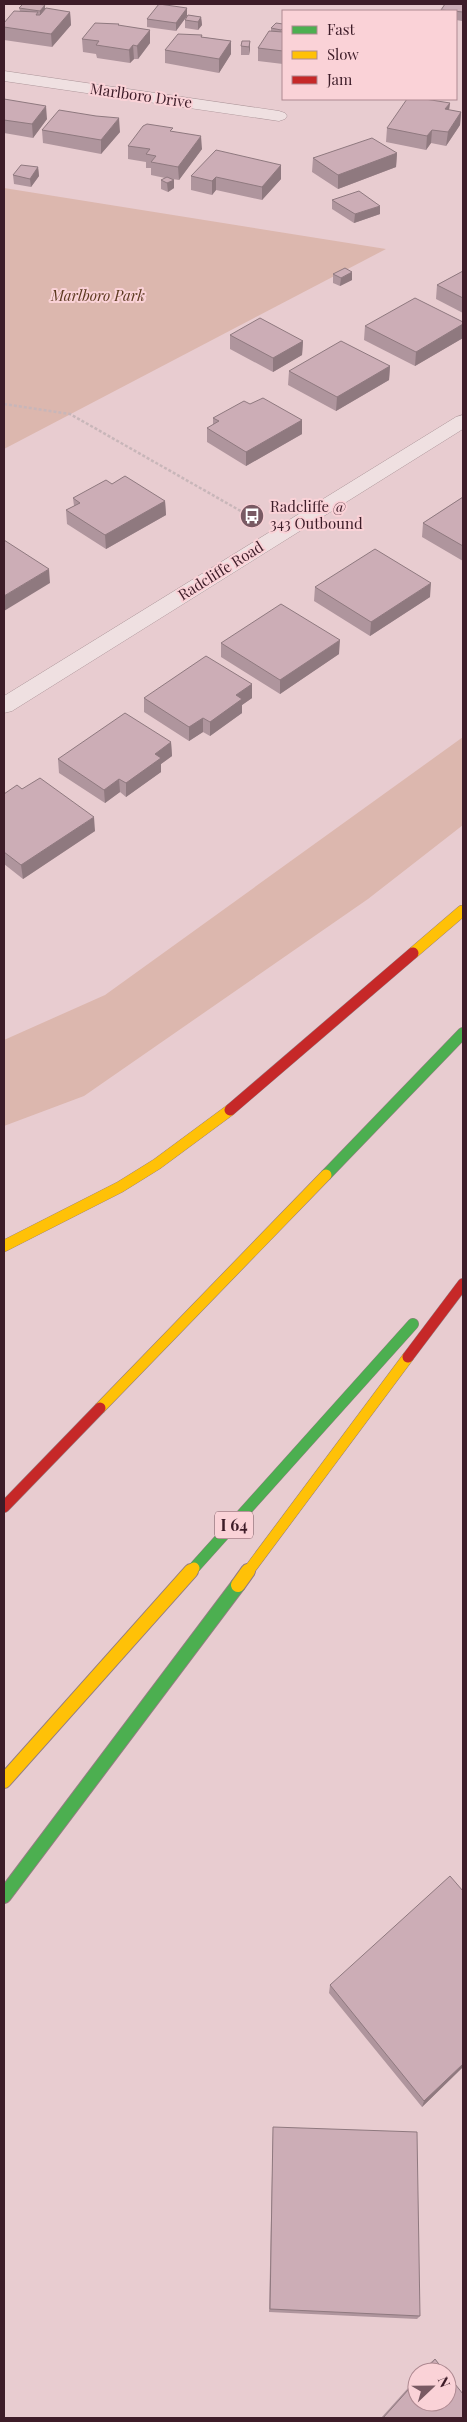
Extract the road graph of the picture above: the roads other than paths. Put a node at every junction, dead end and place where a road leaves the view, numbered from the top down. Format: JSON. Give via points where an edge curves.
{"nodes":[{"id":1,"x":4,"y":76,"type":"edge"},
{"id":2,"x":279,"y":116,"type":"dead end"},
{"id":3,"x":463,"y":420,"type":"edge"},
{"id":4,"x":4,"y":706,"type":"edge"},
{"id":5,"x":463,"y":910,"type":"edge"},
{"id":6,"x":463,"y":1033,"type":"edge"},
{"id":7,"x":4,"y":1246,"type":"edge"},
{"id":8,"x":460,"y":1280,"type":"edge"},
{"id":9,"x":443,"y":1291,"type":"dead end"},
{"id":10,"x":423,"y":1313,"type":"dead end"},
{"id":11,"x":4,"y":1507,"type":"edge"},
{"id":12,"x":4,"y":1782,"type":"edge"},
{"id":13,"x":4,"y":1896,"type":"edge"}],
"edges":[{"from":1,"to":2,"type":"street","name":"Marlboro Drive"},
{"from":3,"to":4,"type":"street","name":"Radcliffe Road"},
{"from":5,"to":7,"type":"highway","via":[[242,1101],[156,1165]]},
{"from":6,"to":11,"type":"highway"},
{"from":8,"to":9,"type":"highway"},
{"from":8,"to":13,"type":"highway"},
{"from":10,"to":12,"type":"highway","number":"I 64"}]}
